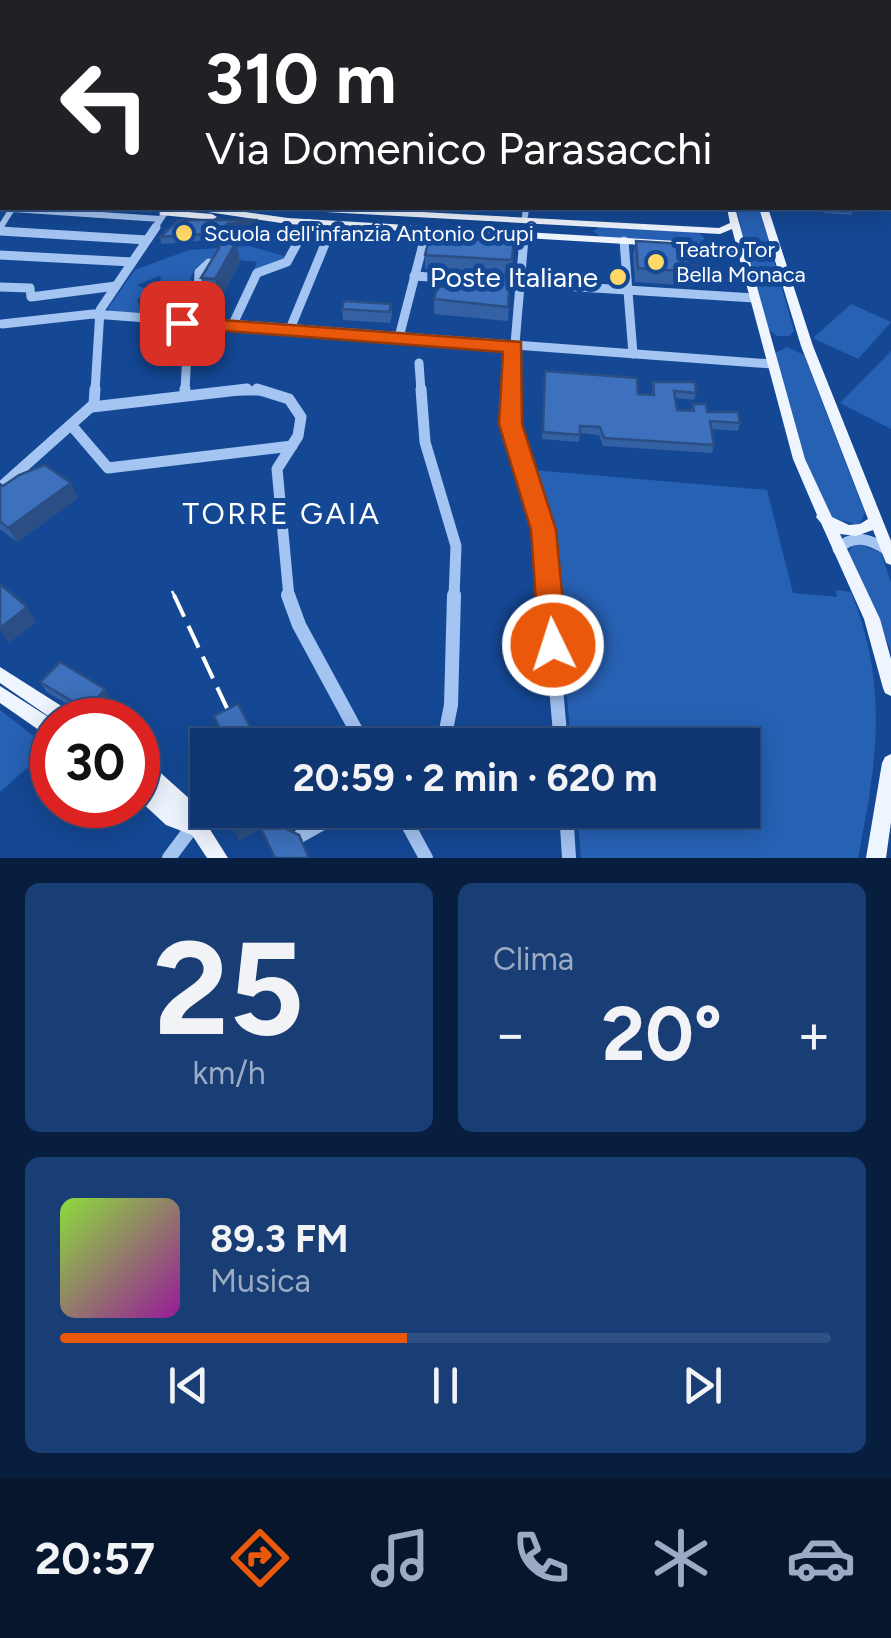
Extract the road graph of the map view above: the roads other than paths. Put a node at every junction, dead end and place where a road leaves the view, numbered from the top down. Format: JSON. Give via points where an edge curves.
{"nodes":[{"id":1,"x":122,"y":210,"type":"edge"},
{"id":2,"x":214,"y":210,"type":"edge"},
{"id":3,"x":350,"y":210,"type":"edge"},
{"id":4,"x":732,"y":210,"type":"edge"},
{"id":5,"x":765,"y":210,"type":"edge"},
{"id":6,"x":169,"y":212,"type":"edge"},
{"id":7,"x":483,"y":217,"type":"junction"},
{"id":8,"x":276,"y":220,"type":"junction"},
{"id":9,"x":309,"y":222,"type":"junction"},
{"id":10,"x":525,"y":223,"type":"edge"},
{"id":11,"x":581,"y":223,"type":"junction"},
{"id":12,"x":333,"y":224,"type":"junction"},
{"id":13,"x":735,"y":224,"type":"junction"},
{"id":14,"x":427,"y":229,"type":"junction"},
{"id":15,"x":0,"y":230,"type":"edge"},
{"id":16,"x":698,"y":230,"type":"junction"},
{"id":17,"x":480,"y":232,"type":"junction"},
{"id":18,"x":580,"y":238,"type":"junction"},
{"id":19,"x":147,"y":240,"type":"junction"},
{"id":20,"x":624,"y":241,"type":"junction"},
{"id":21,"x":701,"y":245,"type":"junction"},
{"id":22,"x":0,"y":254,"type":"edge"},
{"id":23,"x":743,"y":254,"type":"junction"},
{"id":24,"x":132,"y":262,"type":"junction"},
{"id":25,"x":414,"y":276,"type":"junction"},
{"id":26,"x":466,"y":280,"type":"edge"},
{"id":27,"x":500,"y":282,"type":"edge"},
{"id":28,"x":517,"y":283,"type":"junction"},
{"id":29,"x":0,"y":286,"type":"edge"},
{"id":30,"x":116,"y":286,"type":"junction"},
{"id":31,"x":628,"y":290,"type":"junction"},
{"id":32,"x":197,"y":295,"type":"dead end"},
{"id":33,"x":754,"y":298,"type":"junction"},
{"id":34,"x":99,"y":316,"type":"junction"},
{"id":35,"x":2,"y":324,"type":"edge"},
{"id":36,"x":185,"y":326,"type":"junction"},
{"id":37,"x":232,"y":326,"type":"junction"},
{"id":38,"x":290,"y":330,"type":"junction"},
{"id":39,"x":399,"y":337,"type":"junction"},
{"id":40,"x":514,"y":346,"type":"junction"},
{"id":41,"x":632,"y":354,"type":"junction"},
{"id":42,"x":419,"y":363,"type":"dead end"},
{"id":43,"x":772,"y":364,"type":"junction"},
{"id":44,"x":185,"y":395,"type":"junction"},
{"id":45,"x":92,"y":406,"type":"junction"},
{"id":46,"x":72,"y":426,"type":"junction"},
{"id":47,"x":292,"y":446,"type":"junction"},
{"id":48,"x":0,"y":488,"type":"edge"},
{"id":49,"x":822,"y":515,"type":"junction"},
{"id":50,"x":876,"y":521,"type":"junction"},
{"id":51,"x":838,"y":549,"type":"junction"},
{"id":52,"x":889,"y":554,"type":"edge"},
{"id":53,"x":0,"y":674,"type":"edge"},
{"id":54,"x":891,"y":688,"type":"edge"},
{"id":55,"x":0,"y":694,"type":"edge"},
{"id":56,"x":35,"y":698,"type":"edge"},
{"id":57,"x":30,"y":714,"type":"edge"},
{"id":58,"x":355,"y":728,"type":"edge"},
{"id":59,"x":446,"y":728,"type":"edge"},
{"id":60,"x":560,"y":728,"type":"edge"},
{"id":61,"x":891,"y":764,"type":"edge"},
{"id":62,"x":160,"y":785,"type":"edge"},
{"id":63,"x":160,"y":806,"type":"edge"},
{"id":64,"x":190,"y":818,"type":"edge"},
{"id":65,"x":190,"y":824,"type":"edge"},
{"id":66,"x":192,"y":828,"type":"edge"},
{"id":67,"x":195,"y":828,"type":"edge"},
{"id":68,"x":314,"y":828,"type":"edge"},
{"id":69,"x":410,"y":828,"type":"edge"},
{"id":70,"x":567,"y":828,"type":"edge"},
{"id":71,"x":300,"y":836,"type":"edge"},
{"id":72,"x":213,"y":857,"type":"edge"},
{"id":73,"x":169,"y":858,"type":"edge"},
{"id":74,"x":426,"y":858,"type":"edge"},
{"id":75,"x":569,"y":858,"type":"edge"},
{"id":76,"x":876,"y":858,"type":"edge"}],
"edges":[{"from":1,"to":6,"type":"street"},
{"from":2,"to":8,"type":"main road"},
{"from":3,"to":7,"type":"main road"},
{"from":4,"to":13,"type":"main road"},
{"from":5,"to":50,"type":"main road","via":[[807,346]]},
{"from":6,"to":8,"type":"main road"},
{"from":6,"to":19,"type":"street"},
{"from":7,"to":11,"type":"main road"},
{"from":7,"to":17,"type":"street","via":[[476,226]]},
{"from":8,"to":9,"type":"main road"},
{"from":9,"to":12,"type":"main road"},
{"from":9,"to":37,"type":"street","via":[[288,262],[257,274]]},
{"from":10,"to":28,"type":"street"},
{"from":11,"to":16,"type":"main road"},
{"from":11,"to":18,"type":"street","via":[[586,231]]},
{"from":12,"to":14,"type":"main road"},
{"from":12,"to":38,"type":"street"},
{"from":13,"to":16,"type":"main road","via":[[726,231]]},
{"from":13,"to":23,"type":"main road"},
{"from":14,"to":17,"type":"main road"},
{"from":14,"to":25,"type":"street"},
{"from":15,"to":19,"type":"street"},
{"from":16,"to":21,"type":"street","via":[[709,239]]},
{"from":17,"to":18,"type":"main road"},
{"from":18,"to":20,"type":"main road"},
{"from":19,"to":24,"type":"street"},
{"from":20,"to":21,"type":"main road"},
{"from":20,"to":31,"type":"street"},
{"from":21,"to":23,"type":"main road"},
{"from":22,"to":24,"type":"street"},
{"from":23,"to":33,"type":"main road"},
{"from":24,"to":30,"type":"street"},
{"from":25,"to":26,"type":"street"},
{"from":25,"to":39,"type":"street"},
{"from":27,"to":28,"type":"street"},
{"from":28,"to":31,"type":"street"},
{"from":28,"to":40,"type":"street"},
{"from":29,"to":30,"type":"street","via":[[30,288],[31,296]]},
{"from":30,"to":34,"type":"street"},
{"from":31,"to":33,"type":"street"},
{"from":31,"to":41,"type":"street"},
{"from":32,"to":36,"type":"street"},
{"from":33,"to":43,"type":"main road"},
{"from":34,"to":35,"type":"street"},
{"from":34,"to":36,"type":"street"},
{"from":34,"to":45,"type":"street"},
{"from":36,"to":37,"type":"street"},
{"from":36,"to":44,"type":"street"},
{"from":37,"to":38,"type":"street"},
{"from":38,"to":39,"type":"street"},
{"from":39,"to":40,"type":"street"},
{"from":40,"to":41,"type":"street"},
{"from":40,"to":60,"type":"street","via":[[510,418],[544,530]]},
{"from":41,"to":43,"type":"street"},
{"from":42,"to":59,"type":"street","via":[[424,442],[456,546]]},
{"from":43,"to":49,"type":"main road","via":[[798,459]]},
{"from":44,"to":45,"type":"street"},
{"from":44,"to":47,"type":"street","via":[[254,388],[278,393],[300,418]]},
{"from":45,"to":46,"type":"street"},
{"from":46,"to":47,"type":"street","via":[[108,468]]},
{"from":46,"to":48,"type":"street"},
{"from":47,"to":58,"type":"street","via":[[277,469],[287,594]]},
{"from":49,"to":50,"type":"main road","via":[[849,531]]},
{"from":49,"to":51,"type":"main road"},
{"from":50,"to":52,"type":"main road"},
{"from":51,"to":52,"type":"street","via":[[858,538]]},
{"from":51,"to":54,"type":"main road","via":[[877,632]]},
{"from":53,"to":56,"type":"main road"},
{"from":55,"to":57,"type":"main road"},
{"from":61,"to":76,"type":"main road"},
{"from":62,"to":64,"type":"main road"},
{"from":63,"to":65,"type":"main road"},
{"from":66,"to":73,"type":"street"},
{"from":67,"to":72,"type":"main road"},
{"from":68,"to":71,"type":"street"},
{"from":69,"to":74,"type":"street"},
{"from":70,"to":75,"type":"street"}]}
